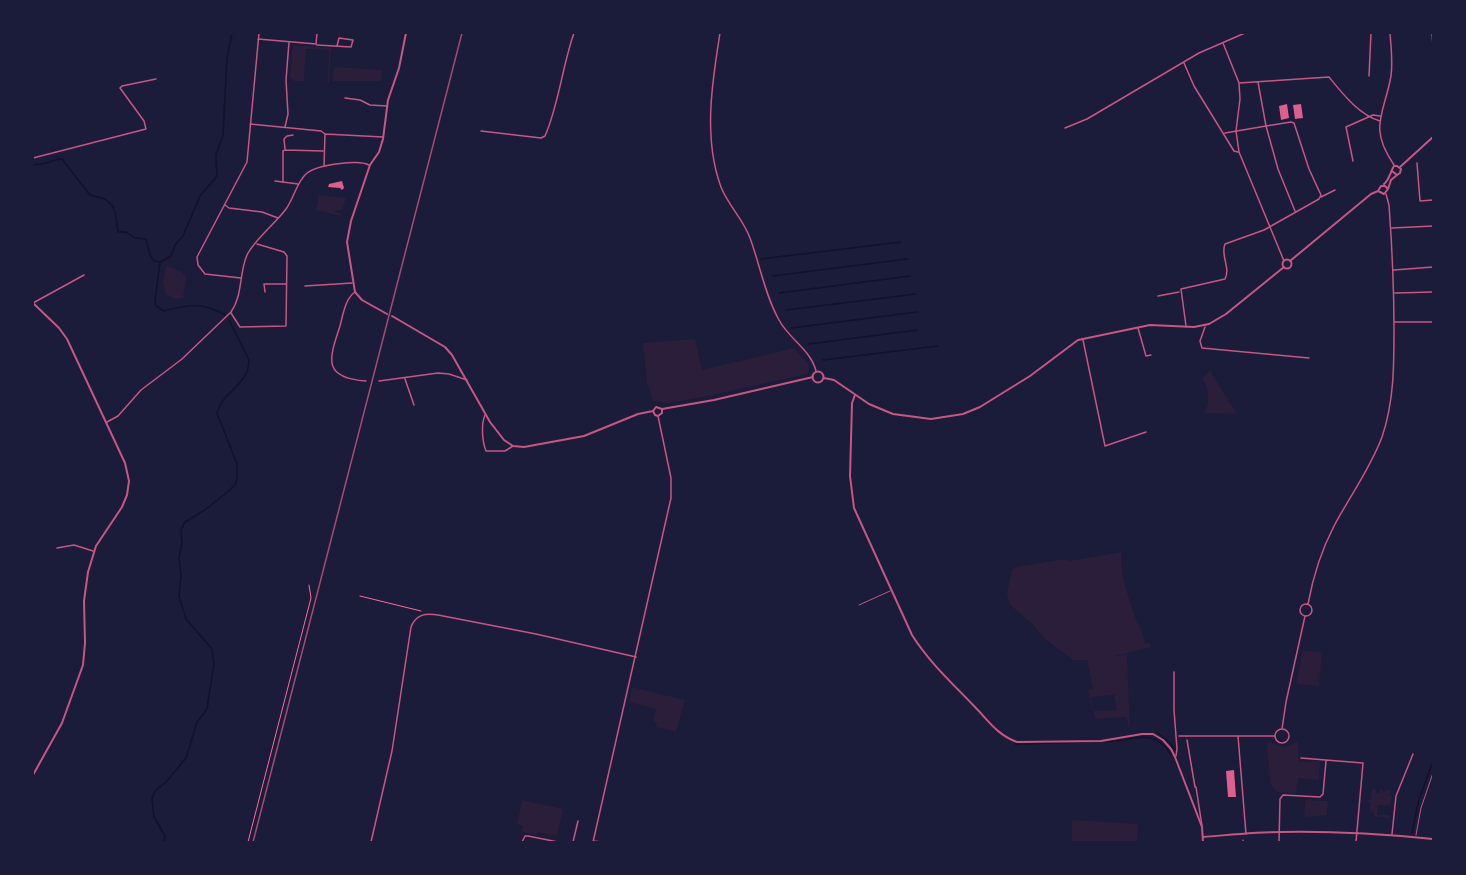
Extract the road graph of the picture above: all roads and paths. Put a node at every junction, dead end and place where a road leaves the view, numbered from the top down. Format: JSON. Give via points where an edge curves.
{"nodes":[{"id":1,"x":259,"y":33,"type":"edge"},
{"id":2,"x":317,"y":33,"type":"edge"},
{"id":3,"x":406,"y":33,"type":"edge"},
{"id":4,"x":574,"y":33,"type":"edge"},
{"id":5,"x":720,"y":33,"type":"edge"},
{"id":6,"x":1245,"y":33,"type":"edge"},
{"id":7,"x":1371,"y":33,"type":"edge"},
{"id":8,"x":1390,"y":33,"type":"edge"},
{"id":9,"x":1432,"y":33,"type":"edge"},
{"id":10,"x":257,"y":39,"type":"junction"},
{"id":11,"x":289,"y":42,"type":"junction"},
{"id":12,"x":1223,"y":43,"type":"junction"},
{"id":13,"x":316,"y":44,"type":"junction"},
{"id":14,"x":337,"y":46,"type":"junction"},
{"id":15,"x":1433,"y":46,"type":"edge"},
{"id":16,"x":1183,"y":63,"type":"junction"},
{"id":17,"x":1370,"y":76,"type":"dead end"},
{"id":18,"x":156,"y":80,"type":"dead end"},
{"id":19,"x":1258,"y":82,"type":"junction"},
{"id":20,"x":1239,"y":83,"type":"junction"},
{"id":21,"x":345,"y":99,"type":"dead end"},
{"id":22,"x":387,"y":106,"type":"junction"},
{"id":23,"x":1380,"y":116,"type":"junction"},
{"id":24,"x":1371,"y":117,"type":"junction"},
{"id":25,"x":1380,"y":121,"type":"junction"},
{"id":26,"x":250,"y":124,"type":"junction"},
{"id":27,"x":1266,"y":126,"type":"junction"},
{"id":28,"x":285,"y":128,"type":"junction"},
{"id":29,"x":1065,"y":128,"type":"dead end"},
{"id":30,"x":481,"y":131,"type":"dead end"},
{"id":31,"x":1236,"y":131,"type":"junction"},
{"id":32,"x":1225,"y":133,"type":"dead end"},
{"id":33,"x":325,"y":134,"type":"junction"},
{"id":34,"x":293,"y":135,"type":"dead end"},
{"id":35,"x":383,"y":137,"type":"junction"},
{"id":36,"x":1433,"y":137,"type":"edge"},
{"id":37,"x":285,"y":150,"type":"junction"},
{"id":38,"x":324,"y":151,"type":"junction"},
{"id":39,"x":1239,"y":152,"type":"junction"},
{"id":40,"x":33,"y":158,"type":"edge"},
{"id":41,"x":1353,"y":161,"type":"dead end"},
{"id":42,"x":1416,"y":164,"type":"dead end"},
{"id":43,"x":370,"y":165,"type":"junction"},
{"id":44,"x":324,"y":166,"type":"junction"},
{"id":45,"x":1394,"y":166,"type":"junction"},
{"id":46,"x":1400,"y":167,"type":"junction"},
{"id":47,"x":1392,"y":171,"type":"junction"},
{"id":48,"x":1397,"y":175,"type":"junction"},
{"id":49,"x":275,"y":182,"type":"dead end"},
{"id":50,"x":283,"y":182,"type":"junction"},
{"id":51,"x":299,"y":184,"type":"junction"},
{"id":52,"x":1383,"y":185,"type":"junction"},
{"id":53,"x":1388,"y":189,"type":"junction"},
{"id":54,"x":1335,"y":190,"type":"dead end"},
{"id":55,"x":1378,"y":191,"type":"junction"},
{"id":56,"x":1386,"y":194,"type":"junction"},
{"id":57,"x":1320,"y":197,"type":"junction"},
{"id":58,"x":1433,"y":200,"type":"edge"},
{"id":59,"x":224,"y":205,"type":"junction"},
{"id":60,"x":1296,"y":212,"type":"junction"},
{"id":61,"x":278,"y":218,"type":"junction"},
{"id":62,"x":1433,"y":226,"type":"edge"},
{"id":63,"x":1270,"y":227,"type":"junction"},
{"id":64,"x":1390,"y":228,"type":"junction"},
{"id":65,"x":256,"y":244,"type":"junction"},
{"id":66,"x":1284,"y":261,"type":"junction"},
{"id":67,"x":1290,"y":261,"type":"junction"},
{"id":68,"x":1284,"y":267,"type":"junction"},
{"id":69,"x":1433,"y":267,"type":"edge"},
{"id":70,"x":1393,"y":271,"type":"junction"},
{"id":71,"x":84,"y":275,"type":"dead end"},
{"id":72,"x":242,"y":278,"type":"junction"},
{"id":73,"x":352,"y":283,"type":"junction"},
{"id":74,"x":287,"y":284,"type":"junction"},
{"id":75,"x":305,"y":286,"type":"dead end"},
{"id":76,"x":265,"y":292,"type":"dead end"},
{"id":77,"x":355,"y":292,"type":"junction"},
{"id":78,"x":1180,"y":292,"type":"junction"},
{"id":79,"x":1433,"y":292,"type":"edge"},
{"id":80,"x":1394,"y":293,"type":"junction"},
{"id":81,"x":1158,"y":296,"type":"dead end"},
{"id":82,"x":33,"y":303,"type":"edge"},
{"id":83,"x":231,"y":312,"type":"junction"},
{"id":84,"x":387,"y":314,"type":"dead end"},
{"id":85,"x":392,"y":316,"type":"dead end"},
{"id":86,"x":1394,"y":322,"type":"junction"},
{"id":87,"x":1433,"y":322,"type":"edge"},
{"id":88,"x":1186,"y":326,"type":"junction"},
{"id":89,"x":1205,"y":326,"type":"junction"},
{"id":90,"x":1138,"y":327,"type":"junction"},
{"id":91,"x":1083,"y":339,"type":"junction"},
{"id":92,"x":1151,"y":355,"type":"dead end"},
{"id":93,"x":1309,"y":358,"type":"dead end"},
{"id":94,"x":816,"y":371,"type":"junction"},
{"id":95,"x":813,"y":377,"type":"junction"},
{"id":96,"x":405,"y":378,"type":"junction"},
{"id":97,"x":824,"y":378,"type":"junction"},
{"id":98,"x":467,"y":380,"type":"junction"},
{"id":99,"x":366,"y":381,"type":"dead end"},
{"id":100,"x":379,"y":381,"type":"dead end"},
{"id":101,"x":855,"y":394,"type":"junction"},
{"id":102,"x":414,"y":405,"type":"dead end"},
{"id":103,"x":662,"y":410,"type":"junction"},
{"id":104,"x":653,"y":411,"type":"junction"},
{"id":105,"x":485,"y":414,"type":"junction"},
{"id":106,"x":658,"y":416,"type":"junction"},
{"id":107,"x":106,"y":422,"type":"junction"},
{"id":108,"x":1146,"y":432,"type":"dead end"},
{"id":109,"x":513,"y":446,"type":"junction"},
{"id":110,"x":57,"y":548,"type":"dead end"},
{"id":111,"x":93,"y":551,"type":"junction"},
{"id":112,"x":309,"y":585,"type":"dead end"},
{"id":113,"x":892,"y":591,"type":"junction"},
{"id":114,"x":360,"y":596,"type":"dead end"},
{"id":115,"x":1308,"y":604,"type":"junction"},
{"id":116,"x":860,"y":605,"type":"dead end"},
{"id":117,"x":426,"y":613,"type":"junction"},
{"id":118,"x":1305,"y":616,"type":"junction"},
{"id":119,"x":636,"y":657,"type":"junction"},
{"id":120,"x":1174,"y":672,"type":"dead end"},
{"id":121,"x":1282,"y":729,"type":"junction"},
{"id":122,"x":1179,"y":736,"type":"dead end"},
{"id":123,"x":1238,"y":736,"type":"junction"},
{"id":124,"x":1275,"y":736,"type":"junction"},
{"id":125,"x":1187,"y":740,"type":"dead end"},
{"id":126,"x":1413,"y":754,"type":"dead end"},
{"id":127,"x":1175,"y":757,"type":"junction"},
{"id":128,"x":1301,"y":758,"type":"dead end"},
{"id":129,"x":1326,"y":760,"type":"junction"},
{"id":130,"x":1433,"y":773,"type":"edge"},
{"id":131,"x":33,"y":775,"type":"edge"},
{"id":132,"x":578,"y":821,"type":"dead end"},
{"id":133,"x":1202,"y":827,"type":"junction"},
{"id":134,"x":1279,"y":832,"type":"junction"},
{"id":135,"x":1356,"y":833,"type":"junction"},
{"id":136,"x":1246,"y":834,"type":"junction"},
{"id":137,"x":1392,"y":835,"type":"junction"},
{"id":138,"x":1203,"y":837,"type":"junction"},
{"id":139,"x":1415,"y":837,"type":"junction"},
{"id":140,"x":1409,"y":839,"type":"edge"},
{"id":141,"x":1433,"y":840,"type":"edge"},
{"id":142,"x":593,"y":841,"type":"edge"},
{"id":143,"x":248,"y":842,"type":"edge"},
{"id":144,"x":371,"y":842,"type":"edge"},
{"id":145,"x":522,"y":842,"type":"edge"},
{"id":146,"x":558,"y":842,"type":"edge"},
{"id":147,"x":573,"y":842,"type":"edge"},
{"id":148,"x":601,"y":842,"type":"edge"},
{"id":149,"x":1203,"y":842,"type":"edge"},
{"id":150,"x":1279,"y":842,"type":"edge"},
{"id":151,"x":1356,"y":842,"type":"edge"}],
"edges":[{"from":1,"to":10,"type":"street"},
{"from":2,"to":13,"type":"street"},
{"from":3,"to":22,"type":"street"},
{"from":4,"to":30,"type":"street","via":[[545,136]]},
{"from":5,"to":94,"type":"street","via":[[710,125],[718,178],[750,238],[779,321],[812,360]]},
{"from":6,"to":12,"type":"street"},
{"from":7,"to":17,"type":"street"},
{"from":8,"to":23,"type":"street","via":[[1391,73]]},
{"from":9,"to":15,"type":"street"},
{"from":10,"to":11,"type":"street"},
{"from":10,"to":26,"type":"street"},
{"from":11,"to":13,"type":"street"},
{"from":11,"to":28,"type":"street"},
{"from":12,"to":16,"type":"street"},
{"from":12,"to":20,"type":"street"},
{"from":13,"to":14,"type":"street"},
{"from":14,"to":14,"type":"street","via":[[339,38],[353,42],[351,47]]},
{"from":16,"to":29,"type":"street"},
{"from":16,"to":39,"type":"street","via":[[1222,134],[1234,152]]},
{"from":18,"to":40,"type":"street","via":[[120,88],[146,129]]},
{"from":19,"to":20,"type":"street"},
{"from":19,"to":24,"type":"street","via":[[1329,77]]},
{"from":19,"to":27,"type":"street"},
{"from":20,"to":31,"type":"street"},
{"from":21,"to":22,"type":"street"},
{"from":22,"to":35,"type":"street"},
{"from":23,"to":24,"type":"street"},
{"from":23,"to":25,"type":"street"},
{"from":24,"to":25,"type":"street"},
{"from":24,"to":41,"type":"street","via":[[1346,127]]},
{"from":25,"to":45,"type":"street","via":[[1383,150]]},
{"from":26,"to":28,"type":"street"},
{"from":26,"to":59,"type":"street","via":[[247,162]]},
{"from":27,"to":31,"type":"street"},
{"from":27,"to":57,"type":"street","via":[[1293,123]]},
{"from":27,"to":60,"type":"street"},
{"from":28,"to":33,"type":"street"},
{"from":31,"to":32,"type":"street"},
{"from":31,"to":39,"type":"street"},
{"from":33,"to":35,"type":"street"},
{"from":33,"to":38,"type":"street"},
{"from":34,"to":37,"type":"street","via":[[284,139]]},
{"from":35,"to":43,"type":"street"},
{"from":36,"to":46,"type":"street"},
{"from":37,"to":38,"type":"street"},
{"from":37,"to":50,"type":"street"},
{"from":38,"to":44,"type":"street"},
{"from":39,"to":63,"type":"street"},
{"from":42,"to":58,"type":"street","via":[[1420,201]]},
{"from":43,"to":44,"type":"street","via":[[356,162]]},
{"from":43,"to":73,"type":"street","via":[[348,232]]},
{"from":44,"to":51,"type":"street","via":[[308,172]]},
{"from":45,"to":46,"type":"street"},
{"from":45,"to":47,"type":"street"},
{"from":46,"to":48,"type":"street"},
{"from":47,"to":48,"type":"street"},
{"from":47,"to":52,"type":"street"},
{"from":48,"to":53,"type":"street"},
{"from":49,"to":50,"type":"street"},
{"from":50,"to":51,"type":"street"},
{"from":51,"to":61,"type":"street"},
{"from":52,"to":53,"type":"street"},
{"from":52,"to":55,"type":"street"},
{"from":53,"to":56,"type":"street"},
{"from":54,"to":57,"type":"street"},
{"from":55,"to":56,"type":"street"},
{"from":55,"to":67,"type":"street"},
{"from":56,"to":64,"type":"street"},
{"from":57,"to":60,"type":"street"},
{"from":59,"to":61,"type":"street"},
{"from":59,"to":72,"type":"street","via":[[198,253],[198,265],[205,274]]},
{"from":60,"to":63,"type":"street"},
{"from":61,"to":65,"type":"street"},
{"from":62,"to":64,"type":"street"},
{"from":63,"to":66,"type":"street"},
{"from":63,"to":78,"type":"street","via":[[1225,244],[1225,279],[1182,288]]},
{"from":64,"to":70,"type":"street"},
{"from":65,"to":72,"type":"street","via":[[247,256]]},
{"from":65,"to":74,"type":"street","via":[[286,253]]},
{"from":66,"to":67,"type":"street"},
{"from":66,"to":68,"type":"street"},
{"from":67,"to":68,"type":"street","via":[[1291,267]]},
{"from":68,"to":89,"type":"street"},
{"from":69,"to":70,"type":"street"},
{"from":70,"to":80,"type":"street"},
{"from":71,"to":82,"type":"street"},
{"from":72,"to":83,"type":"street"},
{"from":73,"to":75,"type":"street"},
{"from":73,"to":77,"type":"street"},
{"from":74,"to":76,"type":"street","via":[[264,284]]},
{"from":74,"to":83,"type":"street","via":[[284,327],[240,327]]},
{"from":77,"to":84,"type":"street"},
{"from":77,"to":99,"type":"street","via":[[344,310],[331,359],[333,368],[344,378]]},
{"from":78,"to":81,"type":"street"},
{"from":78,"to":88,"type":"street"},
{"from":79,"to":80,"type":"street"},
{"from":80,"to":86,"type":"street"},
{"from":82,"to":107,"type":"street","via":[[67,339]]},
{"from":83,"to":107,"type":"street","via":[[182,359],[141,390],[118,416]]},
{"from":85,"to":98,"type":"street","via":[[445,347]]},
{"from":86,"to":87,"type":"street"},
{"from":86,"to":115,"type":"street","via":[[1395,365],[1381,439],[1324,548]]},
{"from":88,"to":89,"type":"street"},
{"from":88,"to":90,"type":"street"},
{"from":89,"to":93,"type":"street","via":[[1202,348]]},
{"from":90,"to":91,"type":"street"},
{"from":90,"to":92,"type":"street","via":[[1146,356]]},
{"from":91,"to":101,"type":"street","via":[[980,407],[963,414],[931,419],[904,416]]},
{"from":91,"to":108,"type":"street","via":[[1105,446]]},
{"from":94,"to":95,"type":"street"},
{"from":94,"to":97,"type":"street"},
{"from":95,"to":97,"type":"street","via":[[818,382]]},
{"from":95,"to":103,"type":"street"},
{"from":96,"to":98,"type":"street","via":[[449,374]]},
{"from":96,"to":100,"type":"street"},
{"from":96,"to":102,"type":"street"},
{"from":97,"to":101,"type":"street"},
{"from":98,"to":105,"type":"street"},
{"from":101,"to":113,"type":"street","via":[[851,493],[854,508]]},
{"from":103,"to":104,"type":"street","via":[[656,407]]},
{"from":103,"to":106,"type":"street"},
{"from":104,"to":106,"type":"street"},
{"from":104,"to":109,"type":"street","via":[[584,436]]},
{"from":105,"to":109,"type":"street"},
{"from":105,"to":109,"type":"street","via":[[486,451],[505,451]]},
{"from":106,"to":119,"type":"street","via":[[671,478],[671,498]]},
{"from":107,"to":111,"type":"street","via":[[125,463],[129,488],[122,507]]},
{"from":110,"to":111,"type":"street","via":[[74,545]]},
{"from":111,"to":131,"type":"street","via":[[84,601],[83,665],[62,723]]},
{"from":112,"to":143,"type":"path","via":[[311,598]]},
{"from":113,"to":116,"type":"lane"},
{"from":113,"to":127,"type":"street","via":[[923,653],[1008,739],[1101,741],[1153,734],[1163,740]]},
{"from":114,"to":117,"type":"path"},
{"from":115,"to":118,"type":"street","via":[[1313,610]]},
{"from":115,"to":118,"type":"street","via":[[1300,609]]},
{"from":117,"to":119,"type":"street"},
{"from":117,"to":144,"type":"street","via":[[417,617],[411,627],[392,751]]},
{"from":118,"to":121,"type":"street"},
{"from":119,"to":142,"type":"street"},
{"from":120,"to":127,"type":"street"},
{"from":121,"to":124,"type":"street"},
{"from":121,"to":124,"type":"street","via":[[1288,733],[1287,740],[1281,742]]},
{"from":122,"to":123,"type":"street"},
{"from":123,"to":124,"type":"street"},
{"from":123,"to":136,"type":"street"},
{"from":125,"to":133,"type":"street"},
{"from":126,"to":137,"type":"street","via":[[1396,796]]},
{"from":127,"to":133,"type":"street"},
{"from":128,"to":129,"type":"street"},
{"from":129,"to":134,"type":"street","via":[[1320,797],[1283,795],[1280,799]]},
{"from":129,"to":135,"type":"street","via":[[1364,763]]},
{"from":130,"to":139,"type":"lane"},
{"from":132,"to":147,"type":"street"},
{"from":133,"to":138,"type":"street"},
{"from":134,"to":135,"type":"street"},
{"from":134,"to":136,"type":"street"},
{"from":134,"to":150,"type":"street"},
{"from":135,"to":137,"type":"street"},
{"from":135,"to":151,"type":"street"},
{"from":136,"to":138,"type":"street"},
{"from":137,"to":140,"type":"street"},
{"from":138,"to":149,"type":"street"},
{"from":139,"to":140,"type":"street"},
{"from":139,"to":141,"type":"street"},
{"from":142,"to":148,"type":"street"},
{"from":145,"to":146,"type":"street","via":[[525,836]]}]}
